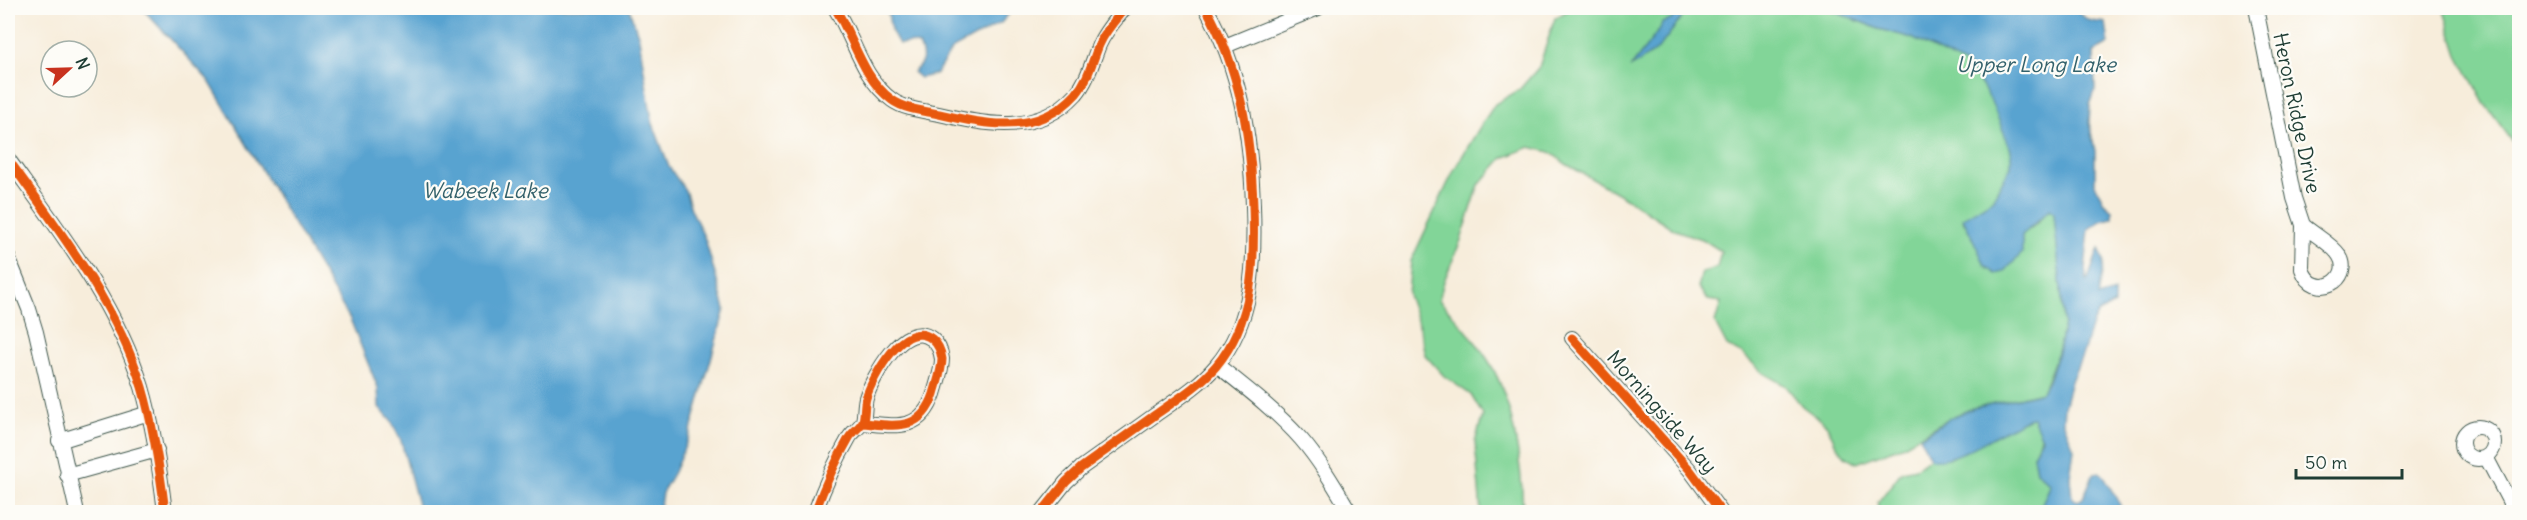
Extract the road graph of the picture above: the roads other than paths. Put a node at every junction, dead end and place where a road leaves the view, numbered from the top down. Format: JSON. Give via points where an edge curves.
{"nodes":[{"id":1,"x":835,"y":8,"type":"edge"},
{"id":2,"x":1125,"y":8,"type":"edge"},
{"id":3,"x":1206,"y":8,"type":"edge"},
{"id":4,"x":1318,"y":8,"type":"edge"},
{"id":5,"x":2256,"y":8,"type":"edge"},
{"id":6,"x":1225,"y":46,"type":"junction"},
{"id":7,"x":8,"y":159,"type":"edge"},
{"id":8,"x":2302,"y":225,"type":"dead end"},
{"id":9,"x":8,"y":257,"type":"edge"},
{"id":10,"x":1572,"y":338,"type":"dead end"},
{"id":11,"x":1217,"y":365,"type":"junction"},
{"id":12,"x":149,"y":413,"type":"junction"},
{"id":13,"x":863,"y":423,"type":"junction"},
{"id":14,"x":59,"y":441,"type":"junction"},
{"id":15,"x":157,"y":450,"type":"junction"},
{"id":16,"x":2486,"y":457,"type":"dead end"},
{"id":17,"x":67,"y":475,"type":"junction"},
{"id":18,"x":77,"y":513,"type":"edge"},
{"id":19,"x":165,"y":513,"type":"edge"},
{"id":20,"x":815,"y":513,"type":"edge"},
{"id":21,"x":1042,"y":513,"type":"edge"},
{"id":22,"x":1350,"y":513,"type":"edge"},
{"id":23,"x":1721,"y":513,"type":"edge"},
{"id":24,"x":2516,"y":513,"type":"edge"}],
"edges":[{"from":1,"to":2,"type":"street","via":[[863,65],[893,101],[964,121],[997,125],[1040,118],[1075,95],[1089,73],[1100,43]]},
{"from":3,"to":6,"type":"street"},
{"from":4,"to":6,"type":"street"},
{"from":5,"to":8,"type":"street","name":"Heron Ridge Drive"},
{"from":6,"to":11,"type":"street","via":[[1249,141],[1254,256],[1250,292],[1241,321]]},
{"from":7,"to":12,"type":"street","via":[[64,237],[100,297],[133,363]]},
{"from":9,"to":14,"type":"street","via":[[29,309]]},
{"from":10,"to":23,"type":"street","name":"Morningside Way","via":[[1690,470]]},
{"from":11,"to":21,"type":"street","via":[[1188,391],[1081,468]]},
{"from":11,"to":22,"type":"street","via":[[1302,440]]},
{"from":12,"to":14,"type":"street"},
{"from":12,"to":15,"type":"street"},
{"from":13,"to":13,"type":"street","via":[[915,422],[929,408],[942,355],[928,336],[914,335],[902,342],[884,362],[865,399]]},
{"from":13,"to":20,"type":"street","via":[[839,455]]},
{"from":14,"to":17,"type":"street"},
{"from":15,"to":17,"type":"street"},
{"from":15,"to":19,"type":"street"},
{"from":16,"to":24,"type":"street"},
{"from":17,"to":18,"type":"street"}]}
